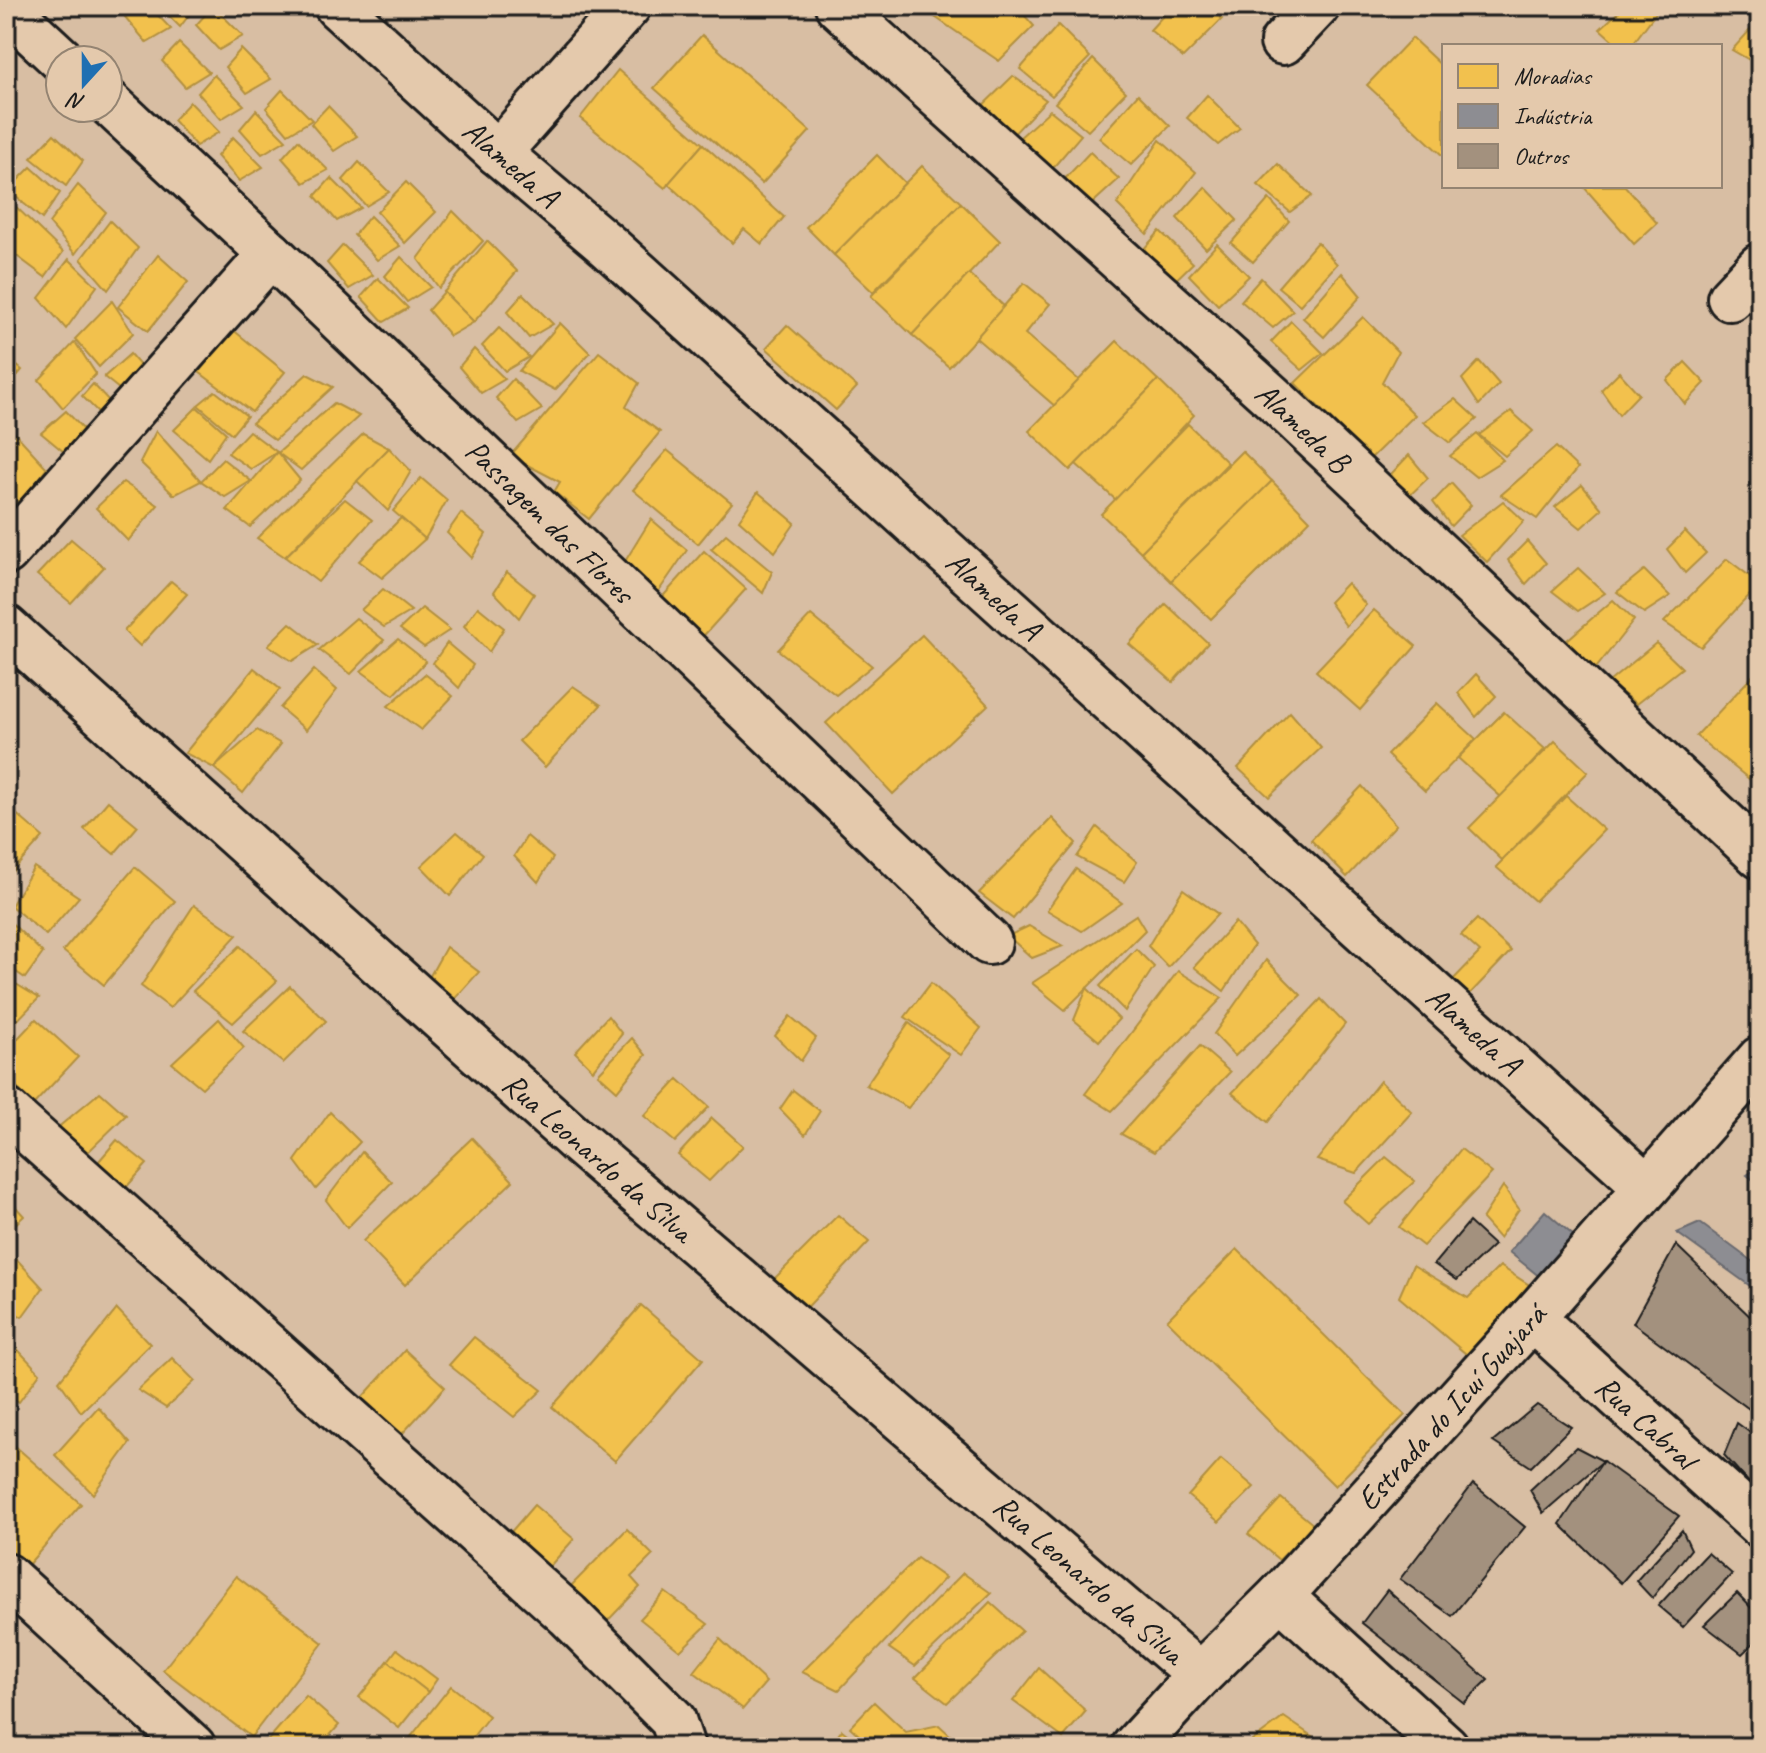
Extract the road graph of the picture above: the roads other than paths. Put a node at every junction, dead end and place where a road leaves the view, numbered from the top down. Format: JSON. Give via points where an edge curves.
{"nodes":[{"id":1,"x":337,"y":6,"type":"edge"},
{"id":2,"x":628,"y":6,"type":"edge"},
{"id":3,"x":838,"y":6,"type":"edge"},
{"id":4,"x":1317,"y":6,"type":"edge"},
{"id":5,"x":6,"y":8,"type":"edge"},
{"id":6,"x":1283,"y":42,"type":"dead end"},
{"id":7,"x":45,"y":44,"type":"edge"},
{"id":8,"x":124,"y":117,"type":"edge"},
{"id":9,"x":498,"y":153,"type":"junction"},
{"id":10,"x":271,"y":254,"type":"junction"},
{"id":11,"x":1760,"y":266,"type":"edge"},
{"id":12,"x":1730,"y":298,"type":"dead end"},
{"id":13,"x":6,"y":552,"type":"edge"},
{"id":14,"x":6,"y":628,"type":"edge"},
{"id":15,"x":1760,"y":856,"type":"edge"},
{"id":16,"x":989,"y":942,"type":"dead end"},
{"id":17,"x":1760,"y":1059,"type":"edge"},
{"id":18,"x":6,"y":1111,"type":"edge"},
{"id":19,"x":1647,"y":1187,"type":"junction"},
{"id":20,"x":1532,"y":1318,"type":"junction"},
{"id":21,"x":1760,"y":1525,"type":"edge"},
{"id":22,"x":6,"y":1576,"type":"edge"},
{"id":23,"x":1280,"y":1596,"type":"junction"},
{"id":24,"x":1200,"y":1675,"type":"junction"},
{"id":25,"x":193,"y":1747,"type":"edge"},
{"id":26,"x":682,"y":1747,"type":"edge"},
{"id":27,"x":1134,"y":1747,"type":"edge"},
{"id":28,"x":1446,"y":1747,"type":"edge"}],
"edges":[{"from":1,"to":9,"type":"street","name":"Alameda A"},
{"from":2,"to":9,"type":"street"},
{"from":3,"to":15,"type":"street","name":"Alameda B","via":[[1273,398]]},
{"from":4,"to":6,"type":"street"},
{"from":5,"to":7,"type":"street"},
{"from":8,"to":10,"type":"street","name":"Passagem das Flores"},
{"from":9,"to":19,"type":"street","name":"Alameda A","via":[[608,246]]},
{"from":10,"to":13,"type":"street"},
{"from":10,"to":16,"type":"street","name":"Passagem das Flores"},
{"from":11,"to":12,"type":"street"},
{"from":14,"to":24,"type":"street","name":"Rua Leonardo da Silva","via":[[576,1140]]},
{"from":17,"to":19,"type":"street","name":"Estrada do Icuí Guajará"},
{"from":18,"to":26,"type":"street","via":[[568,1615],[673,1720]]},
{"from":19,"to":20,"type":"street","name":"Estrada do Icuí Guajará"},
{"from":20,"to":21,"type":"street","name":"Rua Cabral"},
{"from":20,"to":23,"type":"street","name":"Estrada do Icuí Guajará"},
{"from":22,"to":25,"type":"street"},
{"from":23,"to":24,"type":"street","name":"Estrada do Icuí Guajará"},
{"from":23,"to":28,"type":"street"},
{"from":24,"to":27,"type":"street","name":"Estrada do Icuí Guajará"}]}
